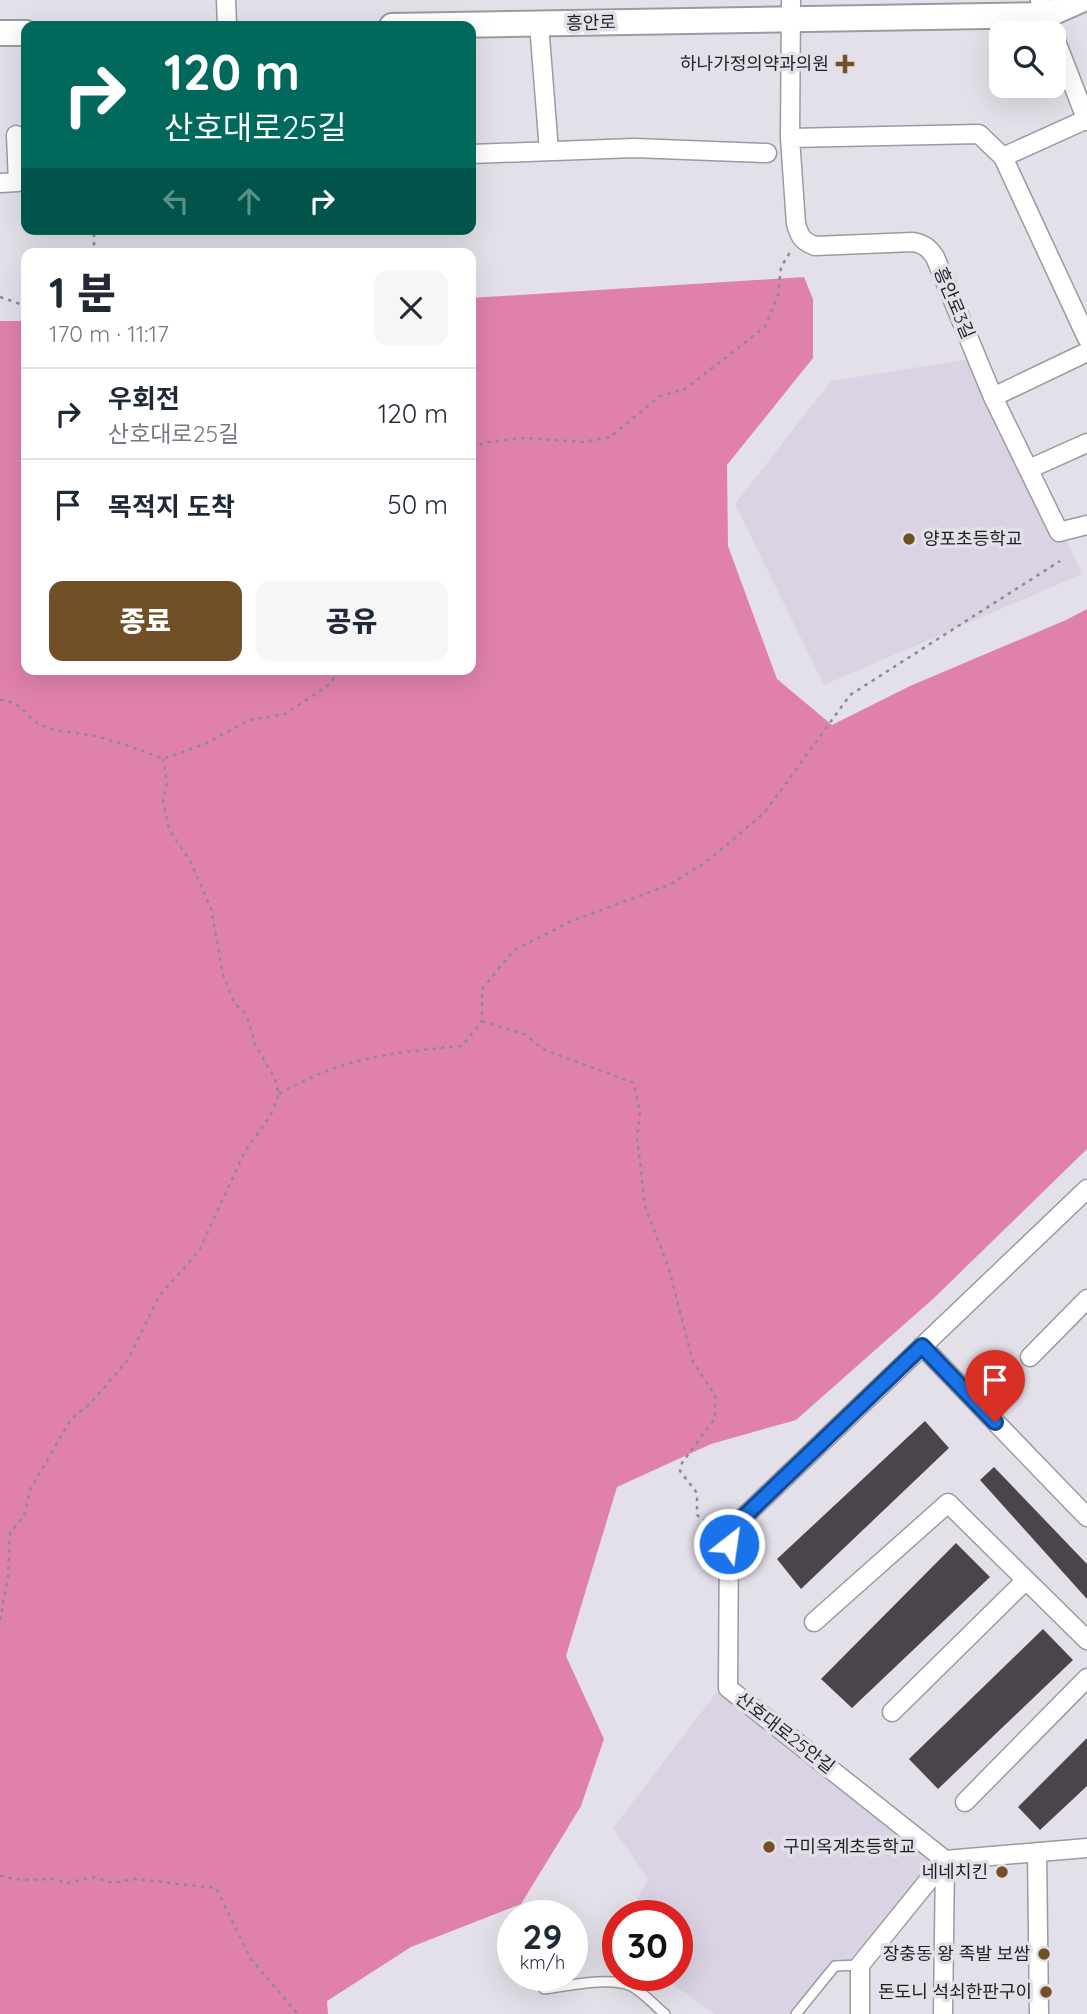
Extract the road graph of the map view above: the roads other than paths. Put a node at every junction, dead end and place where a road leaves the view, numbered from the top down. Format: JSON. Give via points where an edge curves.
{"nodes":[{"id":1,"x":226,"y":0,"type":"edge"},
{"id":2,"x":1081,"y":0,"type":"edge"},
{"id":3,"x":1044,"y":7,"type":"edge"},
{"id":4,"x":791,"y":10,"type":"edge"},
{"id":5,"x":227,"y":21,"type":"edge"},
{"id":6,"x":539,"y":24,"type":"junction"},
{"id":7,"x":476,"y":25,"type":"edge"},
{"id":8,"x":0,"y":33,"type":"edge"},
{"id":9,"x":21,"y":33,"type":"edge"},
{"id":10,"x":1087,"y":120,"type":"edge"},
{"id":11,"x":16,"y":135,"type":"dead end"},
{"id":12,"x":790,"y":138,"type":"junction"},
{"id":13,"x":549,"y":151,"type":"junction"},
{"id":14,"x":767,"y":153,"type":"dead end"},
{"id":15,"x":476,"y":154,"type":"edge"},
{"id":16,"x":1003,"y":157,"type":"junction"},
{"id":17,"x":0,"y":183,"type":"edge"},
{"id":18,"x":1087,"y":338,"type":"edge"},
{"id":19,"x":1087,"y":352,"type":"edge"},
{"id":20,"x":993,"y":397,"type":"junction"},
{"id":21,"x":1087,"y":443,"type":"edge"},
{"id":22,"x":1029,"y":470,"type":"junction"},
{"id":23,"x":1087,"y":525,"type":"edge"},
{"id":24,"x":1087,"y":1189,"type":"edge"},
{"id":25,"x":1087,"y":1299,"type":"edge"},
{"id":26,"x":922,"y":1346,"type":"junction"},
{"id":27,"x":1030,"y":1357,"type":"dead end"},
{"id":28,"x":1087,"y":1517,"type":"edge"},
{"id":29,"x":1026,"y":1580,"type":"junction"},
{"id":30,"x":814,"y":1622,"type":"dead end"},
{"id":31,"x":1087,"y":1640,"type":"edge"},
{"id":32,"x":1087,"y":1678,"type":"edge"},
{"id":33,"x":892,"y":1712,"type":"dead end"},
{"id":34,"x":965,"y":1802,"type":"dead end"},
{"id":35,"x":1087,"y":1848,"type":"edge"},
{"id":36,"x":1037,"y":1852,"type":"junction"},
{"id":37,"x":945,"y":1860,"type":"junction"},
{"id":38,"x":860,"y":1965,"type":"junction"},
{"id":39,"x":588,"y":1984,"type":"edge"},
{"id":40,"x":665,"y":2014,"type":"edge"},
{"id":41,"x":796,"y":2014,"type":"edge"},
{"id":42,"x":860,"y":2014,"type":"edge"},
{"id":43,"x":943,"y":2014,"type":"edge"},
{"id":44,"x":1039,"y":2014,"type":"edge"}],
"edges":[{"from":1,"to":5,"type":"street"},
{"from":2,"to":3,"type":"street","name":"흥안로"},
{"from":3,"to":4,"type":"street","name":"흥안로"},
{"from":3,"to":10,"type":"street"},
{"from":4,"to":6,"type":"street","name":"흥안로"},
{"from":4,"to":12,"type":"street"},
{"from":6,"to":7,"type":"street","name":"흥안로"},
{"from":6,"to":13,"type":"street"},
{"from":8,"to":9,"type":"street"},
{"from":10,"to":16,"type":"street"},
{"from":11,"to":17,"type":"street","via":[[18,182]]},
{"from":12,"to":16,"type":"street","via":[[979,134]]},
{"from":12,"to":20,"type":"street","name":"흥안로3길","via":[[796,224],[802,239],[815,246],[913,242],[929,248]]},
{"from":13,"to":14,"type":"street","via":[[634,148]]},
{"from":13,"to":15,"type":"street"},
{"from":16,"to":18,"type":"street"},
{"from":19,"to":20,"type":"street"},
{"from":20,"to":22,"type":"street","name":"흥안로3길"},
{"from":21,"to":22,"type":"street"},
{"from":22,"to":23,"type":"street","name":"흥안로3길","via":[[1059,532]]},
{"from":24,"to":26,"type":"street","name":"산호대로25안길"},
{"from":25,"to":27,"type":"street"},
{"from":26,"to":28,"type":"street"},
{"from":26,"to":37,"type":"street","name":"산호대로25안길","via":[[729,1531],[728,1688]]},
{"from":29,"to":30,"type":"street","via":[[948,1503]]},
{"from":29,"to":31,"type":"street"},
{"from":29,"to":33,"type":"street"},
{"from":32,"to":34,"type":"street"},
{"from":35,"to":36,"type":"street"},
{"from":36,"to":37,"type":"street"},
{"from":36,"to":44,"type":"street"},
{"from":37,"to":38,"type":"street"},
{"from":37,"to":43,"type":"street"},
{"from":38,"to":41,"type":"lane","via":[[835,1966]]},
{"from":38,"to":42,"type":"street"},
{"from":39,"to":40,"type":"lane","via":[[623,1983]]}]}
